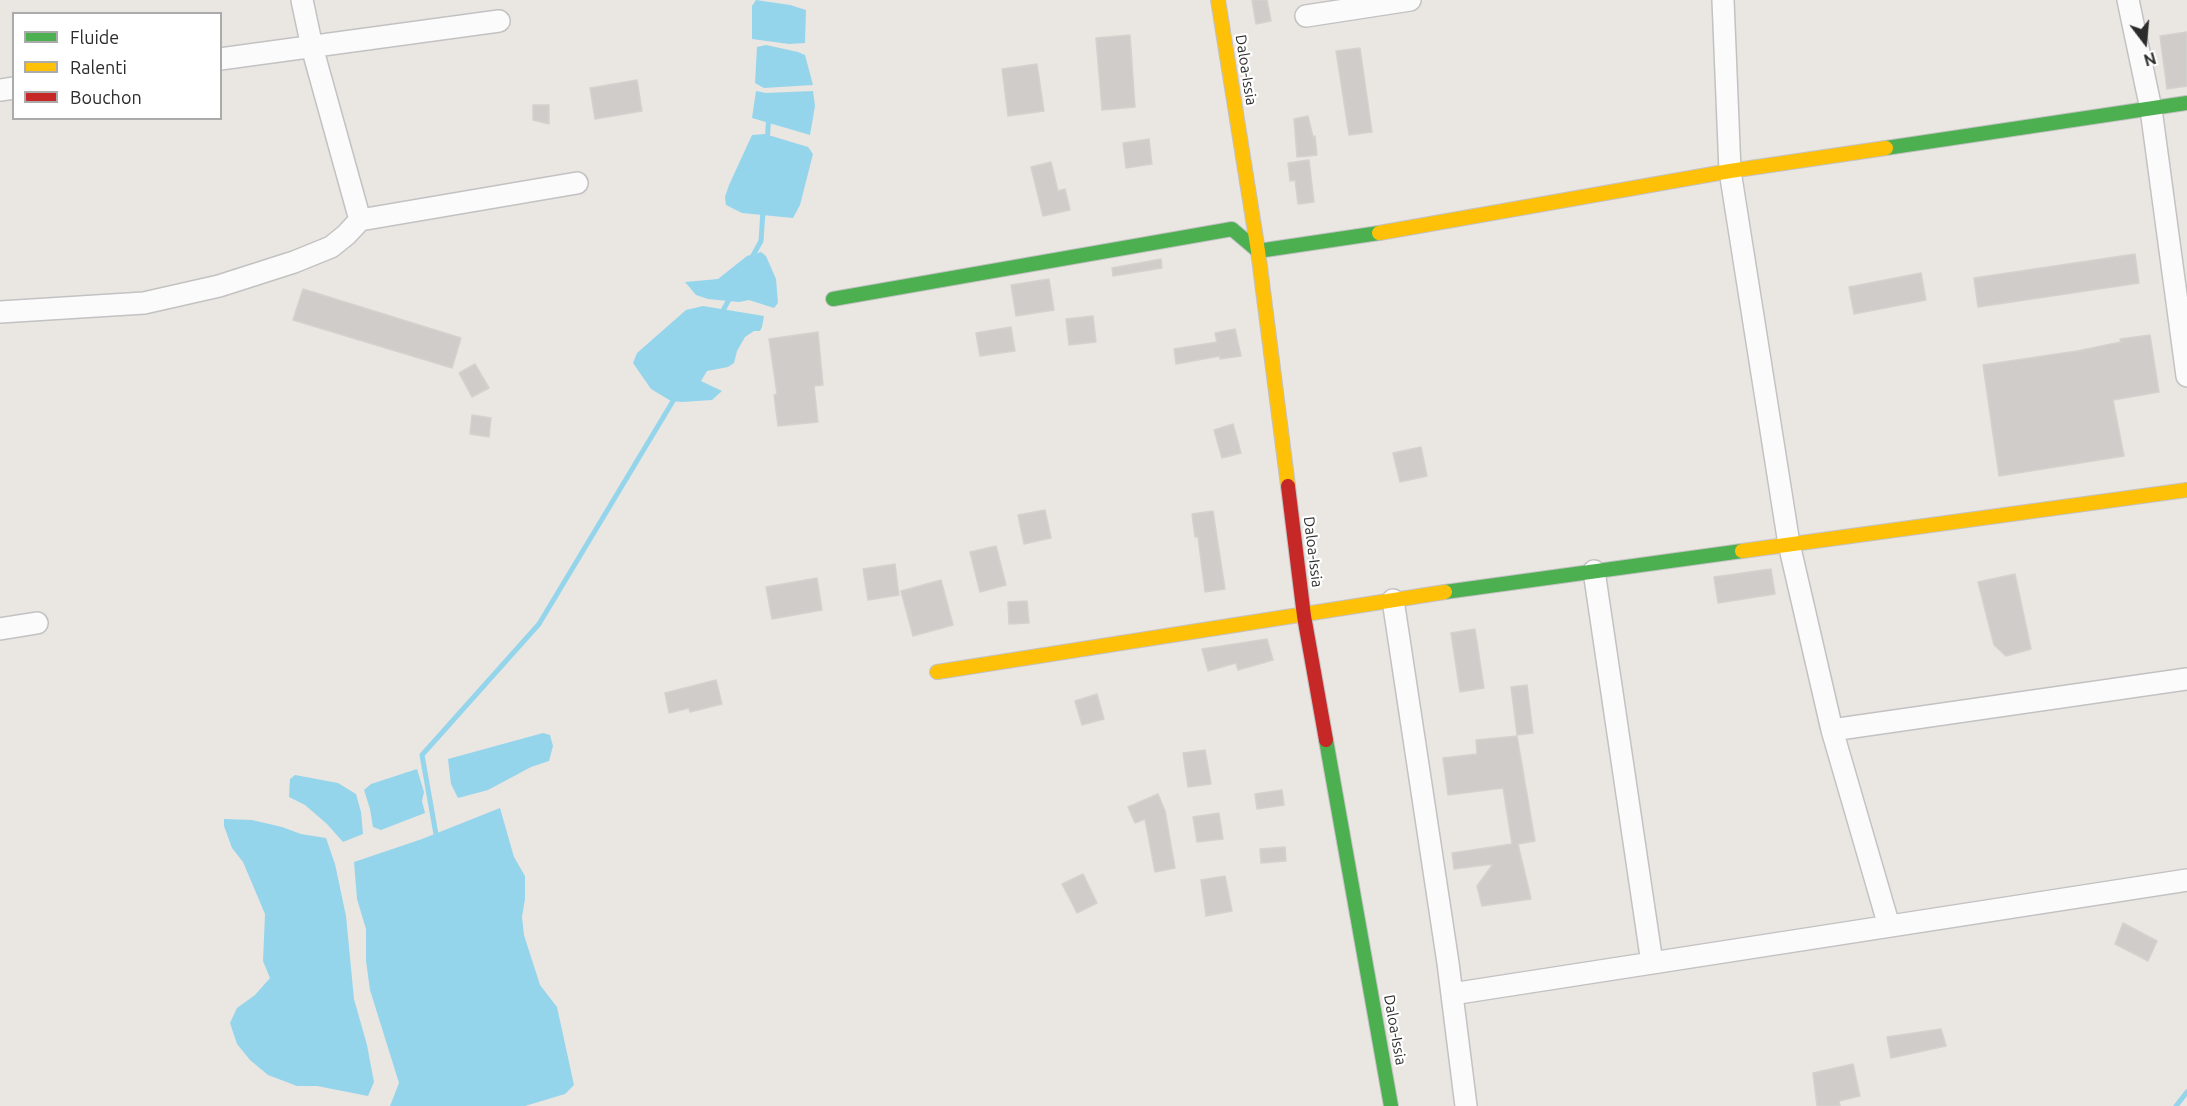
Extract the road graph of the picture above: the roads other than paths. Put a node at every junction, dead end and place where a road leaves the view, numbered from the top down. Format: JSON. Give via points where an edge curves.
{"nodes":[{"id":1,"x":302,"y":0,"type":"edge"},
{"id":2,"x":1218,"y":0,"type":"edge"},
{"id":3,"x":1410,"y":0,"type":"edge"},
{"id":4,"x":1723,"y":0,"type":"edge"},
{"id":5,"x":2128,"y":0,"type":"edge"},
{"id":6,"x":1306,"y":16,"type":"dead end"},
{"id":7,"x":499,"y":21,"type":"dead end"},
{"id":8,"x":312,"y":47,"type":"junction"},
{"id":9,"x":222,"y":59,"type":"edge"},
{"id":10,"x":2187,"y":103,"type":"edge"},
{"id":11,"x":2151,"y":109,"type":"junction"},
{"id":12,"x":1730,"y":171,"type":"junction"},
{"id":13,"x":578,"y":183,"type":"dead end"},
{"id":14,"x":360,"y":220,"type":"junction"},
{"id":15,"x":1258,"y":251,"type":"junction"},
{"id":16,"x":833,"y":300,"type":"dead end"},
{"id":17,"x":0,"y":312,"type":"edge"},
{"id":18,"x":2187,"y":376,"type":"edge"},
{"id":19,"x":2187,"y":490,"type":"edge"},
{"id":20,"x":1789,"y":544,"type":"junction"},
{"id":21,"x":1594,"y":571,"type":"junction"},
{"id":22,"x":1393,"y":600,"type":"junction"},
{"id":23,"x":1304,"y":616,"type":"junction"},
{"id":24,"x":37,"y":623,"type":"dead end"},
{"id":25,"x":0,"y":629,"type":"edge"},
{"id":26,"x":937,"y":672,"type":"dead end"},
{"id":27,"x":2187,"y":679,"type":"edge"},
{"id":28,"x":1832,"y":730,"type":"junction"},
{"id":29,"x":2187,"y":880,"type":"edge"},
{"id":30,"x":1889,"y":926,"type":"junction"},
{"id":31,"x":1652,"y":963,"type":"junction"},
{"id":32,"x":1452,"y":994,"type":"junction"},
{"id":33,"x":1391,"y":1106,"type":"edge"},
{"id":34,"x":1466,"y":1106,"type":"edge"}],
"edges":[{"from":1,"to":8,"type":"street"},
{"from":2,"to":15,"type":"street","name":"Daloa-Issia"},
{"from":3,"to":6,"type":"street"},
{"from":4,"to":12,"type":"street"},
{"from":5,"to":11,"type":"street"},
{"from":7,"to":8,"type":"street"},
{"from":8,"to":9,"type":"street"},
{"from":8,"to":14,"type":"street"},
{"from":10,"to":11,"type":"street"},
{"from":11,"to":12,"type":"street"},
{"from":11,"to":18,"type":"street"},
{"from":12,"to":15,"type":"street"},
{"from":12,"to":20,"type":"street"},
{"from":13,"to":14,"type":"street"},
{"from":14,"to":17,"type":"street","via":[[331,247],[219,286],[144,303]]},
{"from":15,"to":16,"type":"street","via":[[1232,229]]},
{"from":15,"to":23,"type":"street","name":"Daloa-Issia"},
{"from":19,"to":20,"type":"street"},
{"from":20,"to":21,"type":"street"},
{"from":20,"to":28,"type":"street"},
{"from":21,"to":22,"type":"street"},
{"from":21,"to":31,"type":"street"},
{"from":22,"to":23,"type":"street"},
{"from":22,"to":32,"type":"street"},
{"from":23,"to":26,"type":"street"},
{"from":23,"to":33,"type":"street","name":"Daloa-Issia"},
{"from":24,"to":25,"type":"street"},
{"from":27,"to":28,"type":"street"},
{"from":28,"to":30,"type":"street"},
{"from":29,"to":30,"type":"street"},
{"from":30,"to":31,"type":"street"},
{"from":31,"to":32,"type":"street"},
{"from":32,"to":34,"type":"street"}]}
